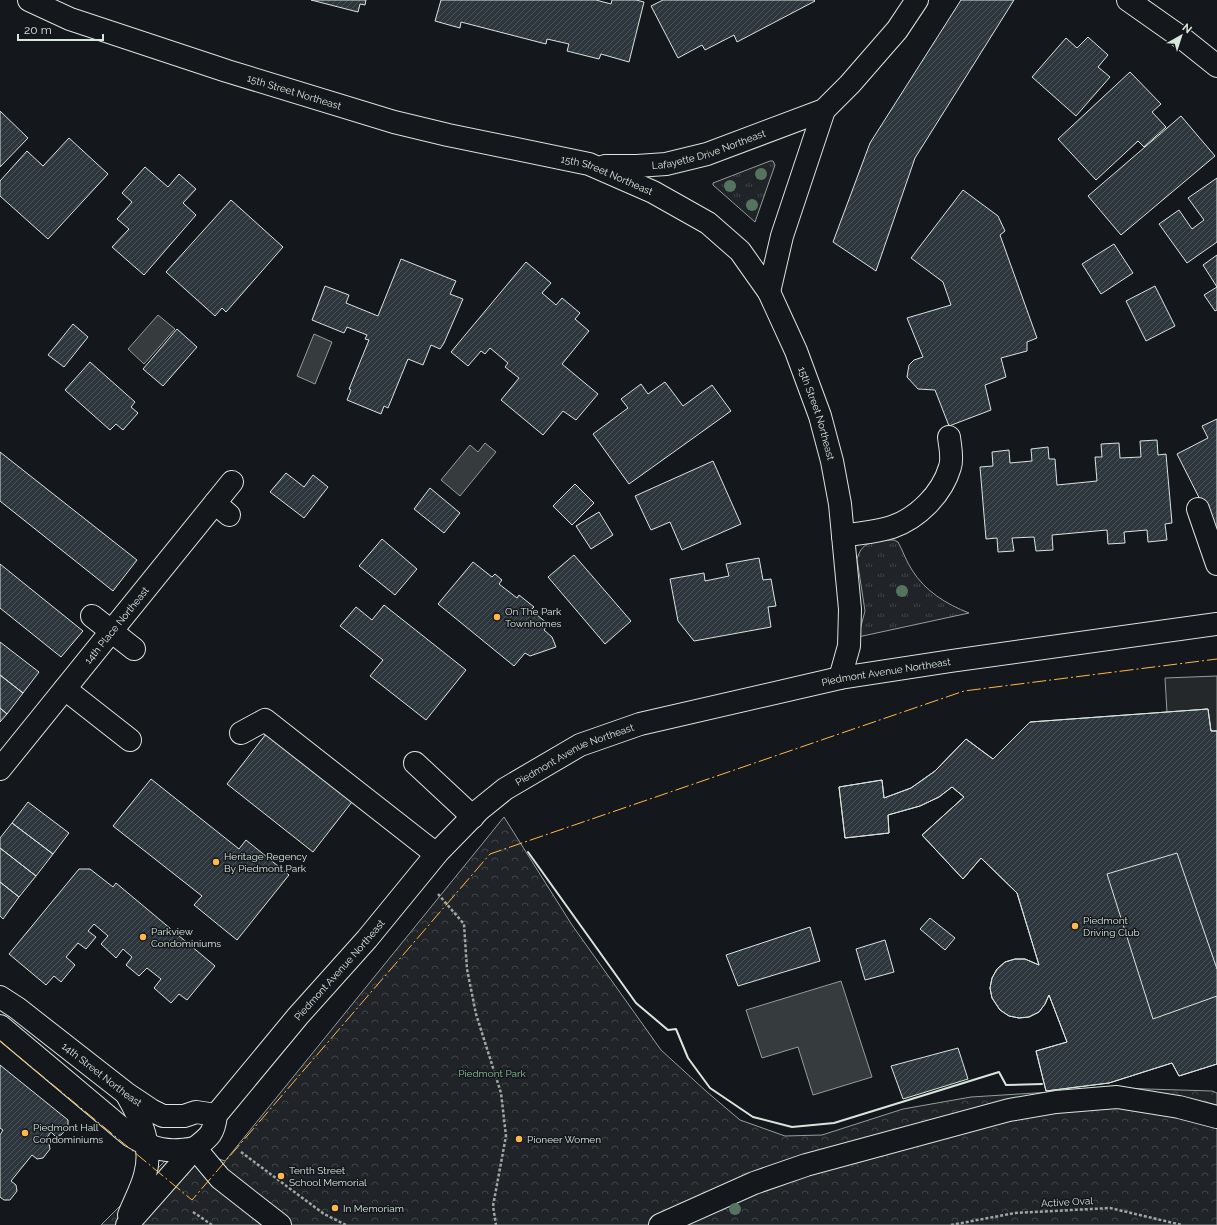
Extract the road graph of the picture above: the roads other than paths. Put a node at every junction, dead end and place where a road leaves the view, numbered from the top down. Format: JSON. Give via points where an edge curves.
{"nodes":[{"id":1,"x":29,"y":0,"type":"edge"},
{"id":2,"x":917,"y":0,"type":"edge"},
{"id":3,"x":1128,"y":0,"type":"edge"},
{"id":4,"x":1217,"y":66,"type":"edge"},
{"id":5,"x":824,"y":110,"type":"junction"},
{"id":6,"x":589,"y":164,"type":"junction"},
{"id":7,"x":769,"y":292,"type":"junction"},
{"id":8,"x":949,"y":437,"type":"dead end"},
{"id":9,"x":232,"y":482,"type":"dead end"},
{"id":10,"x":1198,"y":509,"type":"dead end"},
{"id":11,"x":843,"y":536,"type":"junction"},
{"id":12,"x":1217,"y":564,"type":"edge"},
{"id":13,"x":92,"y":616,"type":"dead end"},
{"id":14,"x":1217,"y":624,"type":"edge"},
{"id":15,"x":111,"y":632,"type":"junction"},
{"id":16,"x":134,"y":649,"type":"dead end"},
{"id":17,"x":840,"y":678,"type":"junction"},
{"id":18,"x":65,"y":689,"type":"junction"},
{"id":19,"x":241,"y":733,"type":"dead end"},
{"id":20,"x":130,"y":740,"type":"dead end"},
{"id":21,"x":415,"y":763,"type":"dead end"},
{"id":22,"x":0,"y":769,"type":"edge"},
{"id":23,"x":473,"y":816,"type":"junction"},
{"id":24,"x":436,"y":854,"type":"junction"},
{"id":25,"x":0,"y":997,"type":"edge"},
{"id":26,"x":0,"y":1026,"type":"edge"},
{"id":27,"x":127,"y":1094,"type":"junction"},
{"id":28,"x":216,"y":1115,"type":"junction"},
{"id":29,"x":1217,"y":1117,"type":"edge"},
{"id":30,"x":148,"y":1146,"type":"junction"},
{"id":31,"x":195,"y":1148,"type":"junction"},
{"id":32,"x":125,"y":1225,"type":"edge"},
{"id":33,"x":280,"y":1225,"type":"edge"},
{"id":34,"x":660,"y":1225,"type":"edge"}],
"edges":[{"from":1,"to":6,"type":"street","name":"15th Street Northeast","via":[[70,19],[394,122]]},
{"from":2,"to":5,"type":"street","name":"Lafayette Drive Northeast","via":[[891,36]]},
{"from":3,"to":4,"type":"street"},
{"from":5,"to":6,"type":"street","name":"Lafayette Drive Northeast","via":[[707,154],[666,164]]},
{"from":5,"to":7,"type":"street","name":"Lafayette Drive Northeast","via":[[782,236]]},
{"from":6,"to":7,"type":"street","name":"15th Street Northeast","via":[[653,192],[708,222],[740,251]]},
{"from":7,"to":11,"type":"street","name":"15th Street Northeast","via":[[796,351],[820,416],[840,504]]},
{"from":8,"to":11,"type":"street","via":[[950,466],[924,507],[902,523],[890,528]]},
{"from":9,"to":15,"type":"street","name":"14th Place Northeast","via":[[222,509]]},
{"from":10,"to":12,"type":"street"},
{"from":11,"to":17,"type":"street","name":"15th Street Northeast","via":[[850,629],[849,646]]},
{"from":13,"to":15,"type":"street"},
{"from":14,"to":17,"type":"street","name":"Piedmont Avenue Northeast"},
{"from":15,"to":16,"type":"street"},
{"from":15,"to":18,"type":"street","name":"14th Place Northeast"},
{"from":17,"to":23,"type":"street","name":"Piedmont Avenue Northeast","via":[[640,724],[580,745],[505,789]]},
{"from":18,"to":20,"type":"street"},
{"from":18,"to":22,"type":"street","name":"14th Place Northeast"},
{"from":19,"to":24,"type":"street","via":[[265,720]]},
{"from":21,"to":23,"type":"street"},
{"from":23,"to":24,"type":"street","name":"Piedmont Avenue Northeast"},
{"from":24,"to":28,"type":"street","name":"Piedmont Avenue Northeast","via":[[367,940],[298,1016]]},
{"from":25,"to":27,"type":"street","name":"14th Street Northeast"},
{"from":26,"to":30,"type":"street","via":[[131,1136]]},
{"from":27,"to":28,"type":"street","name":"14th Street Northeast","via":[[163,1116],[184,1116],[196,1112]]},
{"from":27,"to":30,"type":"street","name":"Piedmont Avenue Northeast","via":[[138,1115]]},
{"from":28,"to":31,"type":"street","name":"Piedmont Avenue Northeast","via":[[214,1129],[209,1138]]},
{"from":29,"to":34,"type":"street","via":[[1179,1107],[1117,1097],[1056,1102],[1009,1110],[806,1165],[754,1183]]},
{"from":30,"to":31,"type":"street","via":[[176,1152]]},
{"from":30,"to":32,"type":"street","name":"Piedmont Avenue Northeast","via":[[145,1175]]},
{"from":31,"to":32,"type":"street","name":"Piedmont Avenue Northeast"},
{"from":31,"to":33,"type":"street","via":[[220,1178]]}]}
